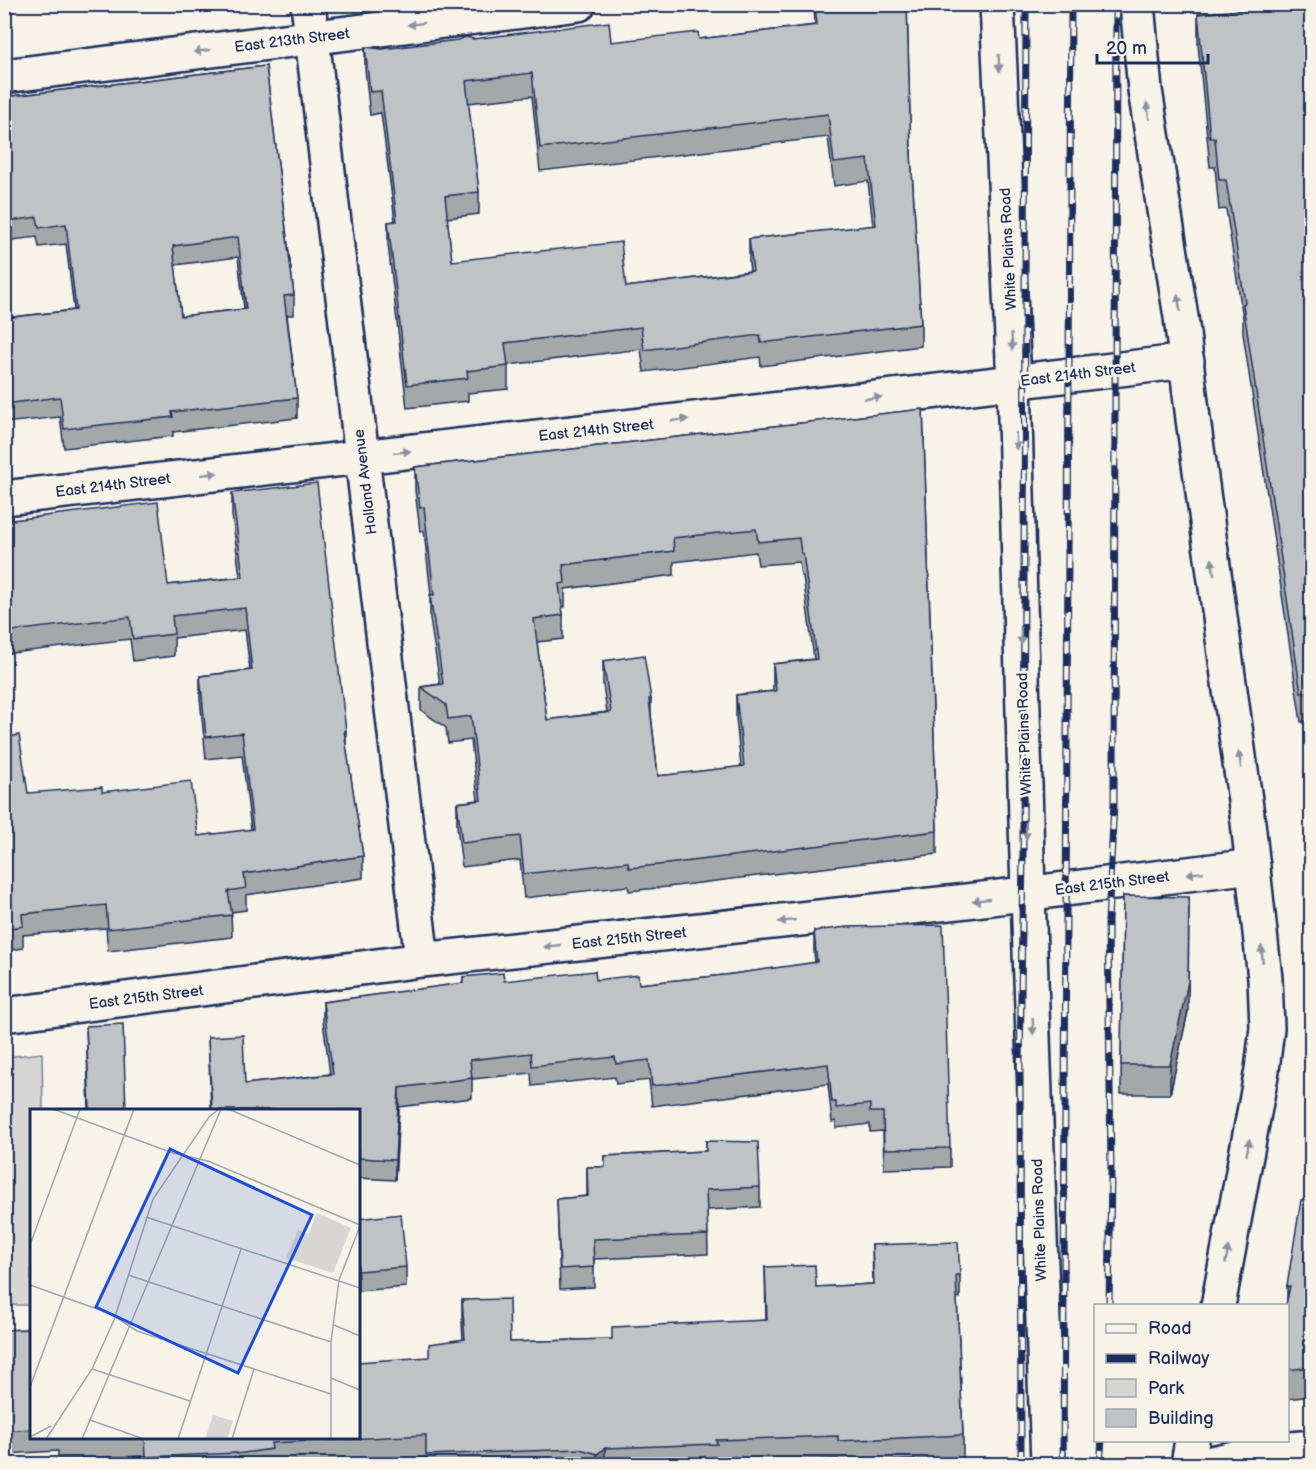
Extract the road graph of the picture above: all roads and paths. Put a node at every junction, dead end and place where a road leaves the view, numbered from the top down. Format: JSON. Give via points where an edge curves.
{"nodes":[{"id":1,"x":308,"y":4,"type":"edge"},
{"id":2,"x":579,"y":4,"type":"edge"},
{"id":3,"x":997,"y":4,"type":"edge"},
{"id":4,"x":1137,"y":4,"type":"edge"},
{"id":5,"x":311,"y":37,"type":"junction"},
{"id":6,"x":4,"y":76,"type":"edge"},
{"id":7,"x":1187,"y":361,"type":"junction"},
{"id":8,"x":1014,"y":382,"type":"junction"},
{"id":9,"x":361,"y":456,"type":"junction"},
{"id":10,"x":4,"y":498,"type":"edge"},
{"id":11,"x":1253,"y":866,"type":"junction"},
{"id":12,"x":1028,"y":894,"type":"junction"},
{"id":13,"x":422,"y":960,"type":"junction"},
{"id":14,"x":4,"y":1015,"type":"edge"},
{"id":15,"x":1218,"y":1304,"type":"edge"},
{"id":16,"x":1192,"y":1442,"type":"edge"},
{"id":17,"x":1311,"y":1447,"type":"edge"},
{"id":18,"x":1048,"y":1464,"type":"edge"},
{"id":19,"x":1188,"y":1464,"type":"edge"},
{"id":20,"x":1207,"y":1464,"type":"edge"}],
"edges":[{"from":1,"to":5,"type":"street","name":"Holland Avenue"},
{"from":2,"to":5,"type":"street","name":"East 213th Street","one_way":true},
{"from":3,"to":8,"type":"street","name":"White Plains Road","one_way":true},
{"from":7,"to":4,"type":"street","one_way":true,"via":[[1145,90]]},
{"from":5,"to":6,"type":"street","name":"East 213th Street","one_way":true},
{"from":5,"to":9,"type":"street","name":"Holland Avenue"},
{"from":7,"to":8,"type":"street","name":"East 214th Street"},
{"from":11,"to":7,"type":"street","one_way":true},
{"from":9,"to":8,"type":"street","name":"East 214th Street","one_way":true},
{"from":8,"to":12,"type":"street","name":"White Plains Road","one_way":true},
{"from":10,"to":9,"type":"street","name":"East 214th Street","one_way":true},
{"from":9,"to":13,"type":"street","name":"Holland Avenue"},
{"from":11,"to":12,"type":"street","name":"East 215th Street","one_way":true},
{"from":15,"to":11,"type":"street","one_way":true,"via":[[1267,1028]]},
{"from":12,"to":13,"type":"street","name":"East 215th Street","one_way":true},
{"from":12,"to":18,"type":"street","name":"White Plains Road","one_way":true},
{"from":13,"to":14,"type":"street","name":"East 215th Street"},
{"from":16,"to":19,"type":"street"},
{"from":17,"to":20,"type":"street","via":[[1260,1452]]}]}
